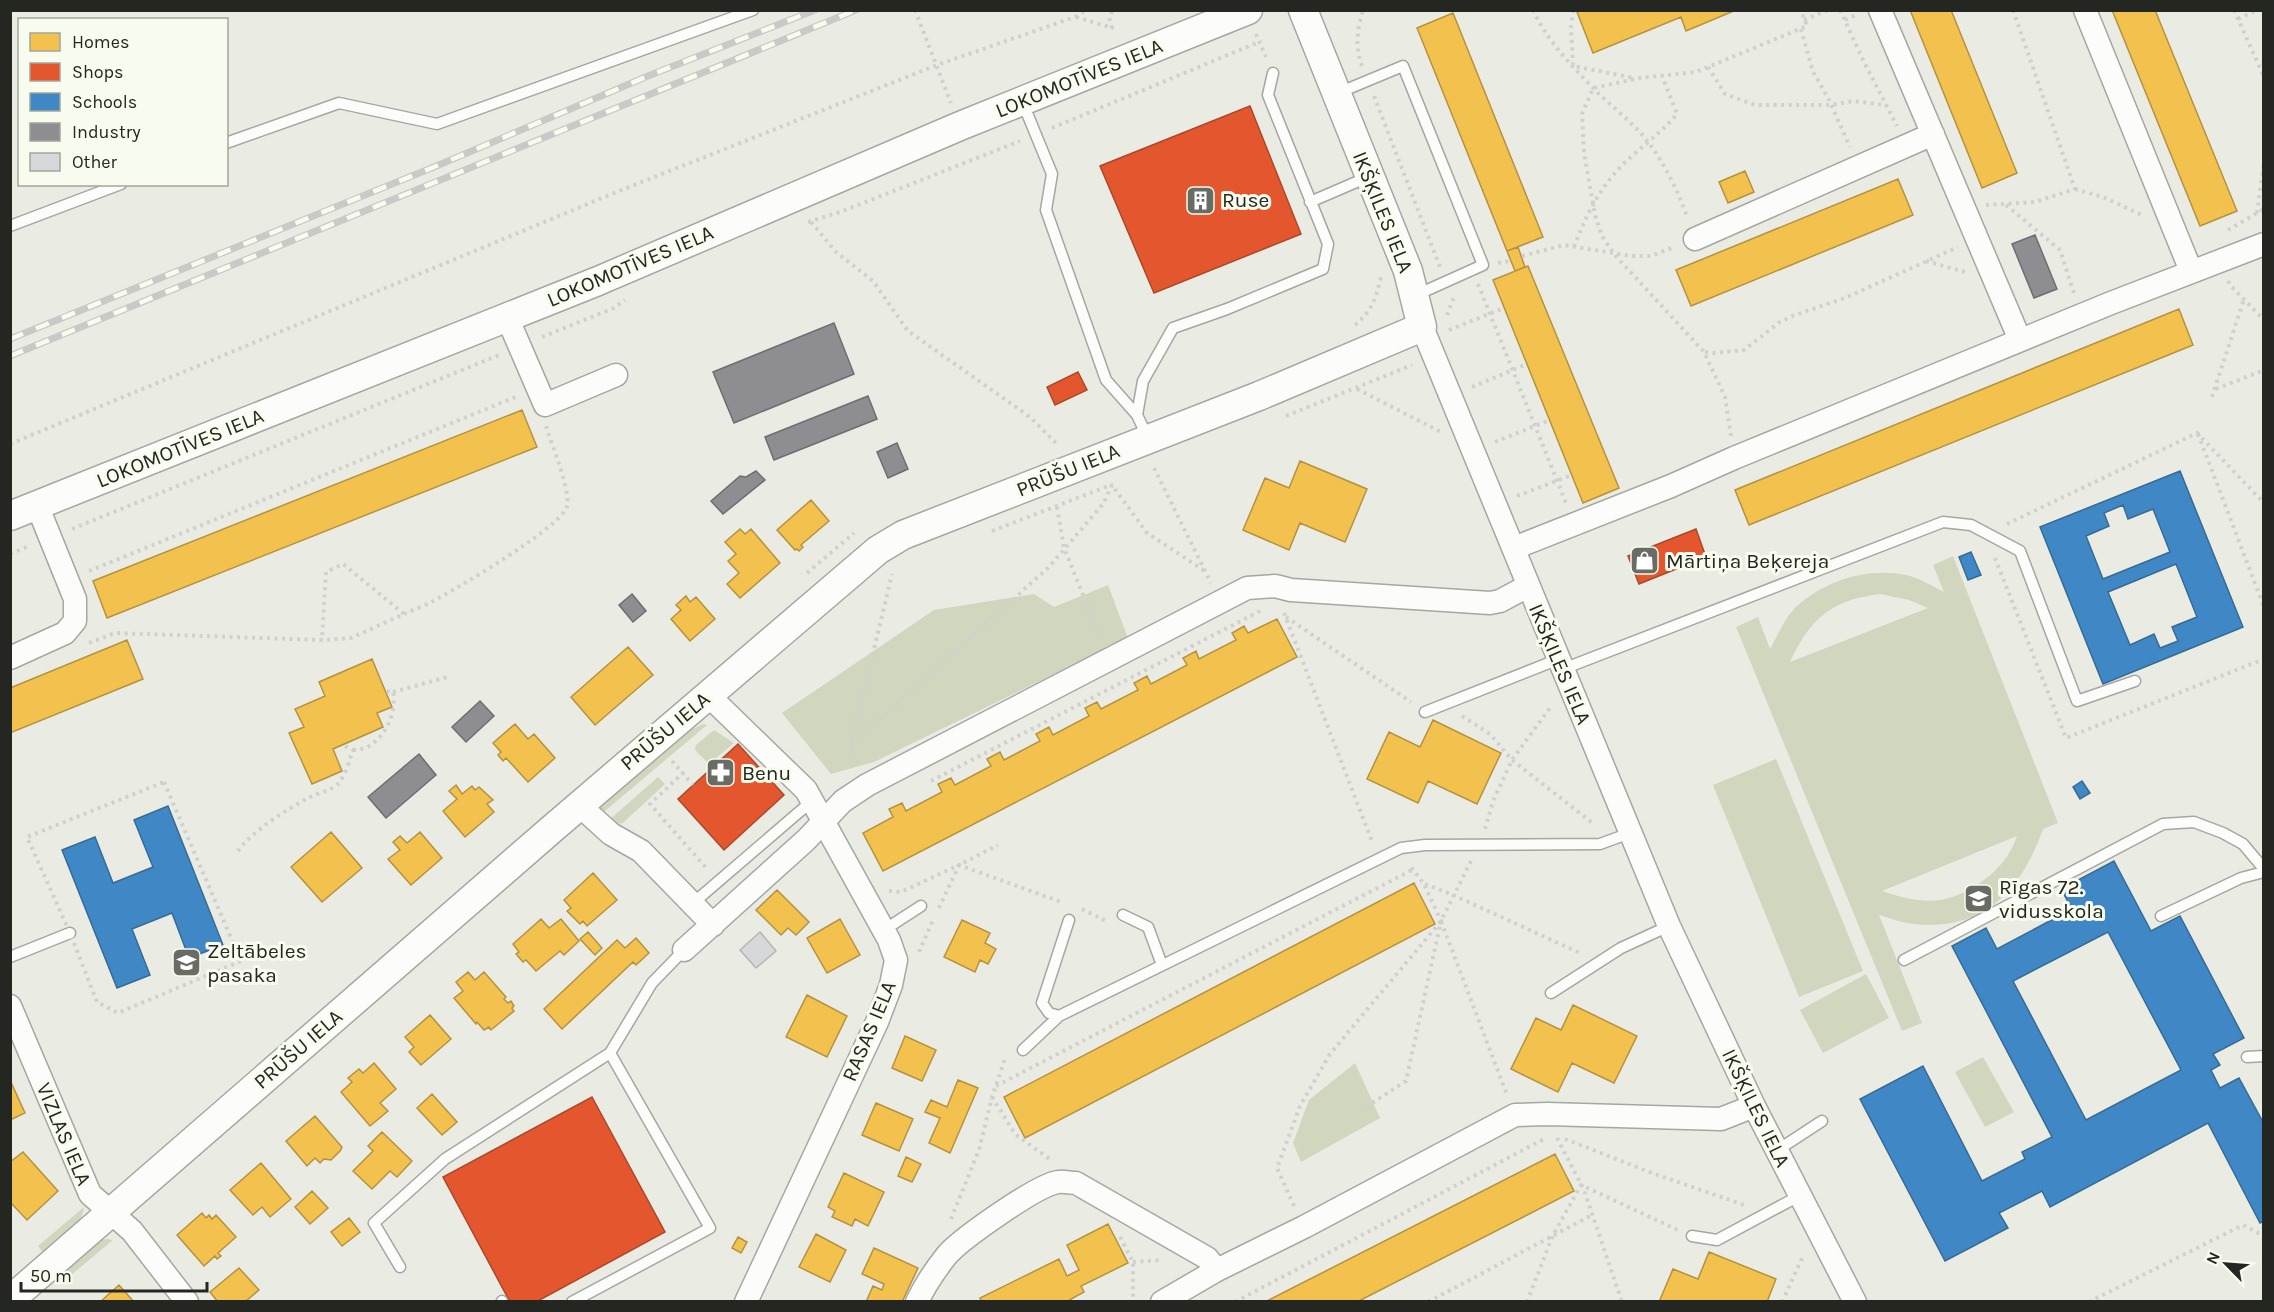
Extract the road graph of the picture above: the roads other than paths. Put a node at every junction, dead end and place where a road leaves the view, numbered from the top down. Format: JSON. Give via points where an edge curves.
{"nodes":[{"id":1,"x":753,"y":10,"type":"edge"},
{"id":2,"x":1248,"y":10,"type":"edge"},
{"id":3,"x":1303,"y":10,"type":"edge"},
{"id":4,"x":1880,"y":10,"type":"edge"},
{"id":5,"x":2085,"y":10,"type":"edge"},
{"id":6,"x":1273,"y":73,"type":"dead end"},
{"id":7,"x":1336,"y":94,"type":"junction"},
{"id":8,"x":1022,"y":101,"type":"junction"},
{"id":9,"x":1933,"y":135,"type":"junction"},
{"id":10,"x":228,"y":142,"type":"edge"},
{"id":11,"x":1369,"y":176,"type":"junction"},
{"id":12,"x":116,"y":186,"type":"edge"},
{"id":13,"x":1311,"y":202,"type":"junction"},
{"id":14,"x":10,"y":226,"type":"edge"},
{"id":15,"x":1695,"y":239,"type":"road end"},
{"id":16,"x":2260,"y":245,"type":"edge"},
{"id":17,"x":2191,"y":271,"type":"junction"},
{"id":18,"x":1426,"y":291,"type":"junction"},
{"id":19,"x":507,"y":317,"type":"junction"},
{"id":20,"x":1436,"y":329,"type":"junction"},
{"id":21,"x":2020,"y":340,"type":"junction"},
{"id":22,"x":616,"y":375,"type":"dead end"},
{"id":23,"x":1143,"y":426,"type":"junction"},
{"id":24,"x":37,"y":505,"type":"junction"},
{"id":25,"x":10,"y":516,"type":"edge"},
{"id":26,"x":1514,"y":548,"type":"junction"},
{"id":27,"x":1528,"y":586,"type":"junction"},
{"id":28,"x":10,"y":658,"type":"edge"},
{"id":29,"x":1561,"y":664,"type":"junction"},
{"id":30,"x":2135,"y":681,"type":"dead end"},
{"id":31,"x":708,"y":694,"type":"junction"},
{"id":32,"x":1425,"y":712,"type":"road end"},
{"id":33,"x":812,"y":801,"type":"junction"},
{"id":34,"x":579,"y":805,"type":"junction"},
{"id":35,"x":823,"y":820,"type":"junction"},
{"id":36,"x":1630,"y":833,"type":"junction"},
{"id":37,"x":2264,"y":871,"type":"edge"},
{"id":38,"x":692,"y":904,"type":"junction"},
{"id":39,"x":921,"y":906,"type":"dead end"},
{"id":40,"x":1123,"y":915,"type":"dead end"},
{"id":41,"x":2161,"y":916,"type":"dead end"},
{"id":42,"x":1069,"y":920,"type":"dead end"},
{"id":43,"x":713,"y":925,"type":"junction"},
{"id":44,"x":1669,"y":926,"type":"junction"},
{"id":45,"x":884,"y":930,"type":"junction"},
{"id":46,"x":70,"y":933,"type":"road end"},
{"id":47,"x":684,"y":950,"type":"joint"},
{"id":48,"x":10,"y":957,"type":"edge"},
{"id":49,"x":1904,"y":960,"type":"dead end"},
{"id":50,"x":1162,"y":965,"type":"junction"},
{"id":51,"x":1551,"y":993,"type":"dead end"},
{"id":52,"x":10,"y":1006,"type":"edge"},
{"id":53,"x":1059,"y":1016,"type":"junction"},
{"id":54,"x":1023,"y":1050,"type":"road end"},
{"id":55,"x":610,"y":1053,"type":"junction"},
{"id":56,"x":2264,"y":1056,"type":"edge"},
{"id":57,"x":2247,"y":1057,"type":"dead end"},
{"id":58,"x":1754,"y":1106,"type":"junction"},
{"id":59,"x":1822,"y":1121,"type":"dead end"},
{"id":60,"x":1776,"y":1150,"type":"junction"},
{"id":61,"x":1799,"y":1196,"type":"junction"},
{"id":62,"x":110,"y":1214,"type":"junction"},
{"id":63,"x":1692,"y":1236,"type":"road end"},
{"id":64,"x":400,"y":1267,"type":"dead end"},
{"id":65,"x":1217,"y":1270,"type":"junction"},
{"id":66,"x":10,"y":1300,"type":"edge"},
{"id":67,"x":187,"y":1302,"type":"edge"},
{"id":68,"x":572,"y":1302,"type":"edge"},
{"id":69,"x":746,"y":1302,"type":"edge"},
{"id":70,"x":917,"y":1302,"type":"edge"},
{"id":71,"x":1162,"y":1302,"type":"edge"},
{"id":72,"x":1855,"y":1302,"type":"edge"}],
"edges":[{"from":1,"to":10,"type":"lane","via":[[437,124],[339,103]]},
{"from":2,"to":8,"type":"street","name":"LOKOMOTĪVES IELA"},
{"from":3,"to":7,"type":"street","name":"IKŠĶILES IELA"},
{"from":4,"to":9,"type":"street"},
{"from":5,"to":17,"type":"street"},
{"from":6,"to":13,"type":"lane","via":[[1268,95]]},
{"from":7,"to":11,"type":"street","name":"IKŠĶILES IELA"},
{"from":7,"to":18,"type":"lane","via":[[1403,66],[1483,265]]},
{"from":8,"to":19,"type":"street","name":"LOKOMOTĪVES IELA"},
{"from":8,"to":23,"type":"lane","via":[[1052,174],[1046,210],[1106,380]]},
{"from":9,"to":15,"type":"street"},
{"from":9,"to":21,"type":"street"},
{"from":11,"to":13,"type":"lane"},
{"from":11,"to":18,"type":"street","name":"IKŠĶILES IELA","via":[[1408,271]]},
{"from":12,"to":14,"type":"lane"},
{"from":13,"to":23,"type":"lane","via":[[1328,244],[1323,269],[1173,328],[1143,381]]},
{"from":16,"to":17,"type":"street"},
{"from":17,"to":21,"type":"street"},
{"from":18,"to":20,"type":"street","name":"IKŠĶILES IELA"},
{"from":19,"to":22,"type":"street","via":[[534,390],[544,405]]},
{"from":19,"to":24,"type":"street","name":"LOKOMOTĪVES IELA"},
{"from":20,"to":23,"type":"street","name":"PRŪŠU IELA","via":[[1259,396]]},
{"from":20,"to":26,"type":"street","name":"IKŠĶILES IELA"},
{"from":21,"to":26,"type":"street"},
{"from":23,"to":31,"type":"street","name":"PRŪŠU IELA","via":[[890,542]]},
{"from":24,"to":25,"type":"street","name":"LOKOMOTĪVES IELA"},
{"from":24,"to":28,"type":"street","via":[[75,599],[75,621],[65,633]]},
{"from":26,"to":27,"type":"street","name":"IKŠĶILES IELA"},
{"from":27,"to":29,"type":"street","name":"IKŠĶILES IELA"},
{"from":27,"to":35,"type":"street","via":[[1500,601],[1470,603],[1291,590],[1278,596],[1247,588],[867,785]]},
{"from":29,"to":30,"type":"lane","via":[[1943,522],[1971,525],[2020,551],[2077,701]]},
{"from":29,"to":32,"type":"lane"},
{"from":29,"to":36,"type":"street","name":"IKŠĶILES IELA"},
{"from":31,"to":33,"type":"street","name":"RASAS IELA","via":[[806,790]]},
{"from":31,"to":34,"type":"street","name":"PRŪŠU IELA"},
{"from":33,"to":35,"type":"street","name":"RASAS IELA"},
{"from":33,"to":38,"type":"lane"},
{"from":34,"to":38,"type":"street","via":[[611,834],[641,851]]},
{"from":34,"to":62,"type":"street","name":"PRŪŠU IELA"},
{"from":35,"to":43,"type":"street"},
{"from":35,"to":45,"type":"street","name":"RASAS IELA"},
{"from":36,"to":44,"type":"street","name":"IKŠĶILES IELA"},
{"from":36,"to":50,"type":"lane","via":[[1600,844],[1401,848]]},
{"from":37,"to":41,"type":"lane"},
{"from":37,"to":49,"type":"lane","via":[[2243,844],[2223,833],[2194,822],[2163,824]]},
{"from":38,"to":43,"type":"street"},
{"from":39,"to":45,"type":"lane"},
{"from":40,"to":50,"type":"lane","via":[[1148,927]]},
{"from":42,"to":53,"type":"lane","via":[[1042,1003],[1049,1013]]},
{"from":43,"to":47,"type":"street"},
{"from":44,"to":51,"type":"lane","via":[[1621,948]]},
{"from":44,"to":58,"type":"street","name":"IKŠĶILES IELA"},
{"from":45,"to":69,"type":"street","name":"RASAS IELA","via":[[896,960],[891,986]]},
{"from":46,"to":48,"type":"lane"},
{"from":47,"to":55,"type":"lane","via":[[652,982]]},
{"from":50,"to":53,"type":"lane"},
{"from":52,"to":62,"type":"street","name":"VIZLAS IELA","via":[[90,1194]]},
{"from":53,"to":54,"type":"lane"},
{"from":55,"to":64,"type":"lane","via":[[445,1159],[374,1223]]},
{"from":55,"to":68,"type":"lane","via":[[710,1228]]},
{"from":56,"to":57,"type":"lane"},
{"from":58,"to":60,"type":"street","name":"IKŠĶILES IELA"},
{"from":58,"to":65,"type":"street","via":[[1721,1119],[1515,1115]]},
{"from":59,"to":60,"type":"lane"},
{"from":60,"to":61,"type":"street","name":"IKŠĶILES IELA"},
{"from":61,"to":63,"type":"lane","via":[[1718,1240]]},
{"from":61,"to":72,"type":"street","name":"IKŠĶILES IELA"},
{"from":62,"to":66,"type":"street","name":"PRŪŠU IELA"},
{"from":62,"to":67,"type":"street","name":"VIZLAS IELA","via":[[132,1231]]},
{"from":65,"to":70,"type":"street","via":[[1207,1258],[1076,1183],[1057,1182],[974,1230],[948,1254]]},
{"from":65,"to":71,"type":"street"}]}
